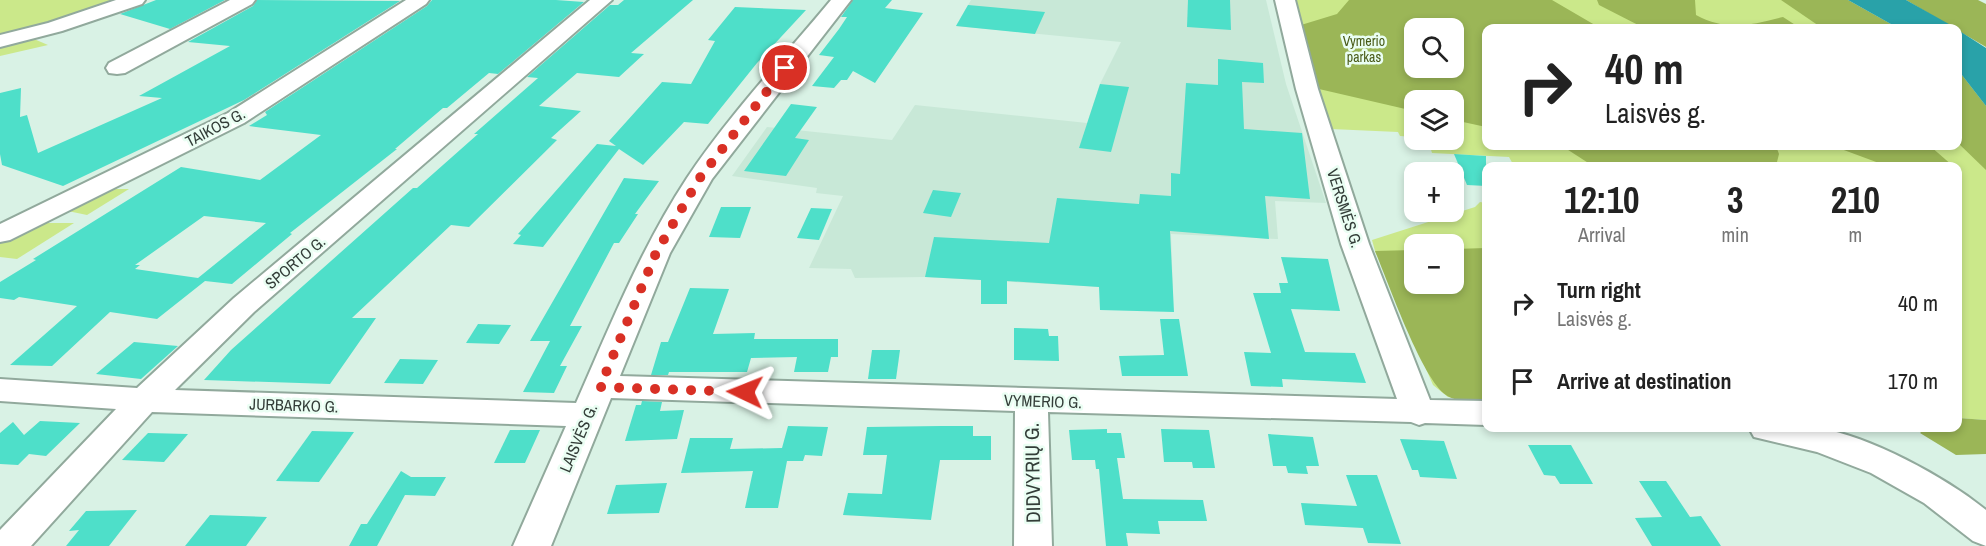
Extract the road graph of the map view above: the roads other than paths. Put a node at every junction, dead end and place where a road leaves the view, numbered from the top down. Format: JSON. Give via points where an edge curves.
{"nodes":[{"id":1,"x":135,"y":0,"type":"edge"},
{"id":2,"x":245,"y":0,"type":"edge"},
{"id":3,"x":418,"y":0,"type":"edge"},
{"id":4,"x":602,"y":0,"type":"edge"},
{"id":5,"x":841,"y":0,"type":"edge"},
{"id":6,"x":1285,"y":0,"type":"edge"},
{"id":7,"x":0,"y":41,"type":"edge"},
{"id":8,"x":117,"y":68,"type":"dead end"},
{"id":9,"x":0,"y":234,"type":"edge"},
{"id":10,"x":0,"y":390,"type":"edge"},
{"id":11,"x":144,"y":400,"type":"junction"},
{"id":12,"x":594,"y":401,"type":"junction"},
{"id":13,"x":1031,"y":401,"type":"junction"},
{"id":14,"x":1419,"y":412,"type":"junction"},
{"id":15,"x":1482,"y":413,"type":"edge"},
{"id":16,"x":1788,"y":432,"type":"edge"},
{"id":17,"x":1986,"y":531,"type":"edge"},
{"id":18,"x":8,"y":546,"type":"edge"},
{"id":19,"x":532,"y":546,"type":"edge"},
{"id":20,"x":1033,"y":546,"type":"edge"}],
"edges":[{"from":1,"to":7,"type":"street"},
{"from":2,"to":8,"type":"street"},
{"from":3,"to":9,"type":"street","name":"TAIKOS G.","via":[[236,118]]},
{"from":4,"to":11,"type":"street","name":"SPORTO G.","via":[[244,305]]},
{"from":5,"to":12,"type":"street","name":"LAISVĖS G.","via":[[699,179],[656,253]]},
{"from":6,"to":14,"type":"street","name":"VERSMĖS G.","via":[[1306,89],[1355,244]]},
{"from":10,"to":11,"type":"street","name":"JURBARKO G."},
{"from":11,"to":12,"type":"street","name":"JURBARKO G."},
{"from":11,"to":18,"type":"street","name":"SPORTO G."},
{"from":12,"to":13,"type":"street","name":"VYMERIO G."},
{"from":12,"to":19,"type":"street","name":"LAISVĖS G."},
{"from":13,"to":14,"type":"street","name":"VYMERIO G."},
{"from":13,"to":20,"type":"street","name":"DIDVYRIŲ G."},
{"from":14,"to":15,"type":"street","name":"VYMERIO G."},
{"from":16,"to":17,"type":"street","via":[[1884,464],[1924,486]]}]}
